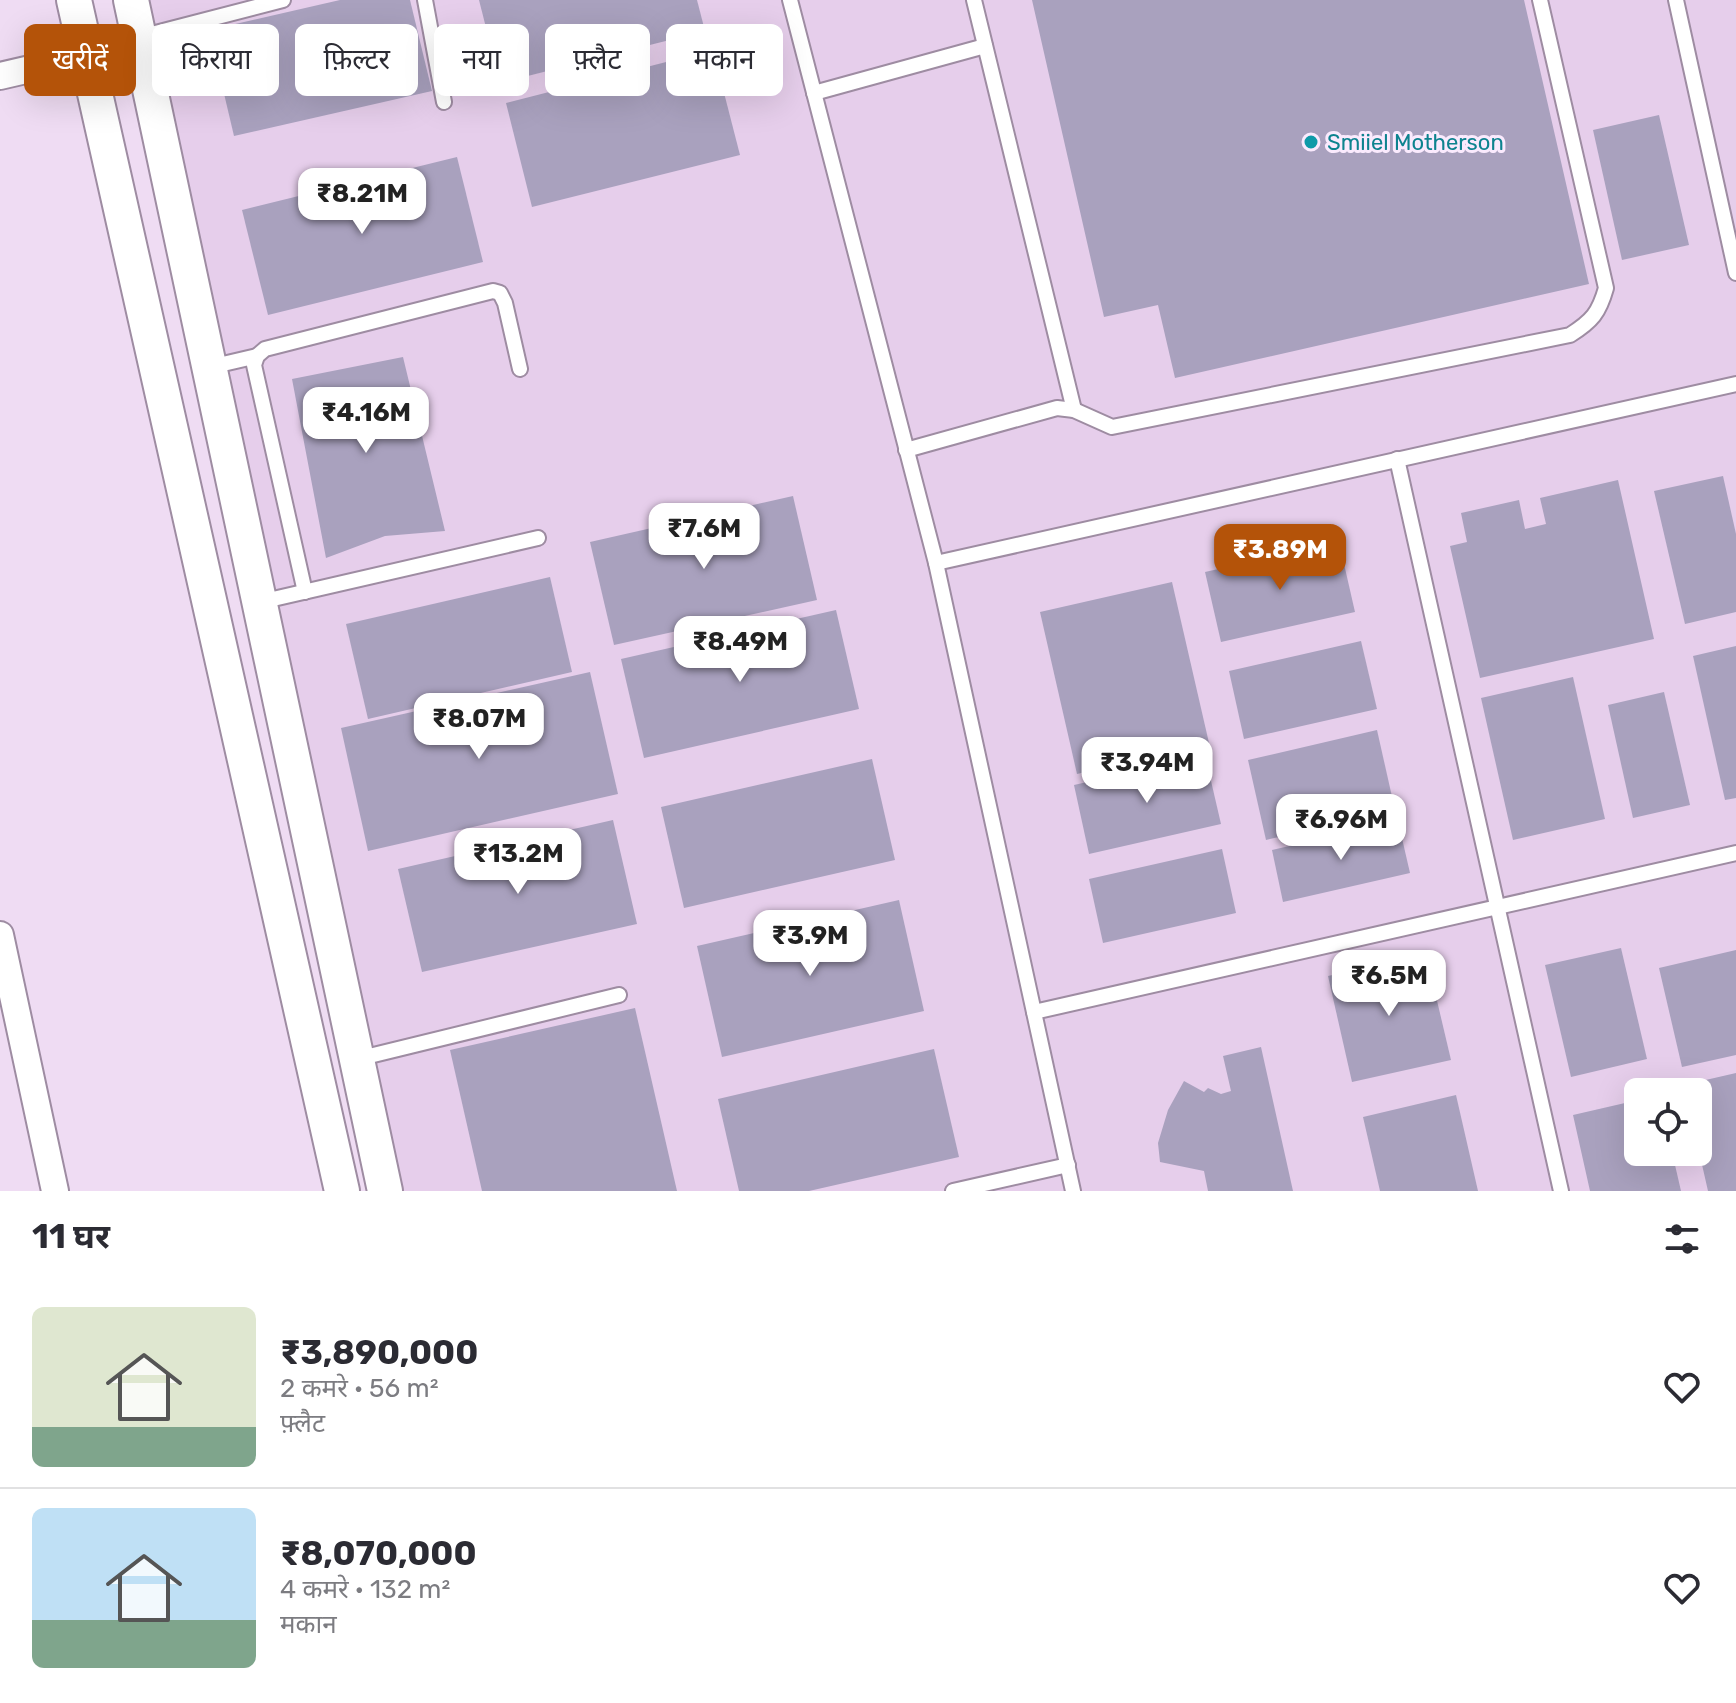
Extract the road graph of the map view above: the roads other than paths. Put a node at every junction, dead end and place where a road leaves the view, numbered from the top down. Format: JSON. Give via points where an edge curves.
{"nodes":[{"id":1,"x":74,"y":0,"type":"edge"},
{"id":2,"x":131,"y":0,"type":"edge"},
{"id":3,"x":283,"y":0,"type":"edge"},
{"id":4,"x":425,"y":0,"type":"edge"},
{"id":5,"x":790,"y":0,"type":"edge"},
{"id":6,"x":974,"y":0,"type":"edge"},
{"id":7,"x":1540,"y":0,"type":"edge"},
{"id":8,"x":1676,"y":0,"type":"edge"},
{"id":9,"x":79,"y":24,"type":"edge"},
{"id":10,"x":140,"y":37,"type":"junction"},
{"id":11,"x":136,"y":38,"type":"edge"},
{"id":12,"x":985,"y":46,"type":"junction"},
{"id":13,"x":24,"y":70,"type":"edge"},
{"id":14,"x":0,"y":76,"type":"edge"},
{"id":15,"x":814,"y":93,"type":"junction"},
{"id":16,"x":95,"y":96,"type":"edge"},
{"id":17,"x":444,"y":102,"type":"dead end"},
{"id":18,"x":1736,"y":273,"type":"edge"},
{"id":19,"x":257,"y":356,"type":"junction"},
{"id":20,"x":210,"y":367,"type":"junction"},
{"id":21,"x":520,"y":369,"type":"dead end"},
{"id":22,"x":1736,"y":384,"type":"edge"},
{"id":23,"x":1074,"y":410,"type":"junction"},
{"id":24,"x":906,"y":450,"type":"junction"},
{"id":25,"x":1397,"y":459,"type":"junction"},
{"id":26,"x":538,"y":538,"type":"dead end"},
{"id":27,"x":936,"y":563,"type":"junction"},
{"id":28,"x":305,"y":592,"type":"junction"},
{"id":29,"x":260,"y":602,"type":"junction"},
{"id":30,"x":1736,"y":853,"type":"edge"},
{"id":31,"x":1498,"y":907,"type":"junction"},
{"id":32,"x":0,"y":935,"type":"edge"},
{"id":33,"x":619,"y":995,"type":"dead end"},
{"id":34,"x":1034,"y":1012,"type":"junction"},
{"id":35,"x":357,"y":1059,"type":"junction"},
{"id":36,"x":1068,"y":1165,"type":"junction"},
{"id":37,"x":55,"y":1191,"type":"edge"},
{"id":38,"x":342,"y":1191,"type":"edge"},
{"id":39,"x":385,"y":1191,"type":"edge"},
{"id":40,"x":953,"y":1191,"type":"edge"},
{"id":41,"x":1073,"y":1191,"type":"edge"},
{"id":42,"x":1561,"y":1191,"type":"edge"}],
"edges":[{"from":1,"to":9,"type":"street"},
{"from":2,"to":10,"type":"street"},
{"from":3,"to":10,"type":"lane"},
{"from":4,"to":17,"type":"lane"},
{"from":5,"to":15,"type":"lane"},
{"from":6,"to":12,"type":"lane"},
{"from":7,"to":23,"type":"lane","via":[[1606,288],[1600,309],[1586,324],[1570,335],[1112,427]]},
{"from":8,"to":18,"type":"lane"},
{"from":10,"to":11,"type":"lane"},
{"from":10,"to":20,"type":"street"},
{"from":12,"to":15,"type":"lane"},
{"from":12,"to":23,"type":"lane"},
{"from":13,"to":14,"type":"street"},
{"from":15,"to":24,"type":"lane"},
{"from":16,"to":38,"type":"street"},
{"from":19,"to":20,"type":"lane"},
{"from":19,"to":21,"type":"lane","via":[[265,349],[493,291],[505,303]]},
{"from":19,"to":28,"type":"lane","via":[[254,365]]},
{"from":20,"to":29,"type":"street"},
{"from":22,"to":25,"type":"lane"},
{"from":23,"to":24,"type":"lane","via":[[1057,408]]},
{"from":24,"to":27,"type":"lane"},
{"from":25,"to":27,"type":"lane"},
{"from":25,"to":31,"type":"lane"},
{"from":26,"to":28,"type":"lane"},
{"from":27,"to":34,"type":"lane"},
{"from":28,"to":29,"type":"lane"},
{"from":29,"to":35,"type":"street"},
{"from":30,"to":31,"type":"lane"},
{"from":31,"to":34,"type":"lane"},
{"from":31,"to":42,"type":"lane"},
{"from":32,"to":37,"type":"street"},
{"from":33,"to":35,"type":"lane"},
{"from":34,"to":36,"type":"lane"},
{"from":35,"to":39,"type":"street"},
{"from":36,"to":40,"type":"lane"},
{"from":36,"to":41,"type":"lane"}]}
